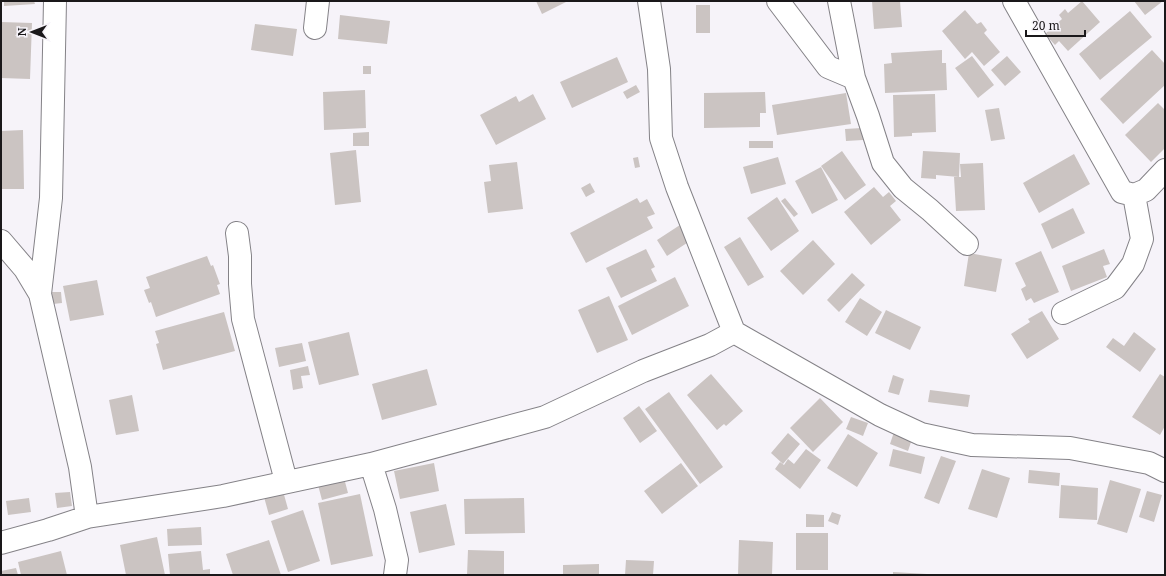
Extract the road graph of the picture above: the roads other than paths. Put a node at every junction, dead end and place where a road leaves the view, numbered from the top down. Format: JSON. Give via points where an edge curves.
{"nodes":[{"id":1,"x":55,"y":1,"type":"edge"},
{"id":2,"x":318,"y":1,"type":"edge"},
{"id":3,"x":649,"y":1,"type":"edge"},
{"id":4,"x":778,"y":1,"type":"edge"},
{"id":5,"x":839,"y":1,"type":"edge"},
{"id":6,"x":1014,"y":1,"type":"edge"},
{"id":7,"x":315,"y":28,"type":"dead end"},
{"id":8,"x":854,"y":78,"type":"junction"},
{"id":9,"x":1165,"y":170,"type":"edge"},
{"id":10,"x":1134,"y":195,"type":"junction"},
{"id":11,"x":237,"y":234,"type":"dead end"},
{"id":12,"x":1,"y":241,"type":"edge"},
{"id":13,"x":967,"y":244,"type":"dead end"},
{"id":14,"x":40,"y":294,"type":"junction"},
{"id":15,"x":1063,"y":313,"type":"dead end"},
{"id":16,"x":734,"y":332,"type":"junction"},
{"id":17,"x":371,"y":464,"type":"junction"},
{"id":18,"x":1165,"y":471,"type":"edge"},
{"id":19,"x":286,"y":481,"type":"junction"},
{"id":20,"x":87,"y":517,"type":"junction"},
{"id":21,"x":1,"y":543,"type":"edge"},
{"id":22,"x":395,"y":575,"type":"edge"}],
"edges":[{"from":1,"to":14,"type":"street","via":[[51,198]]},
{"from":2,"to":7,"type":"street"},
{"from":3,"to":16,"type":"street","via":[[659,69],[661,138],[677,187]]},
{"from":4,"to":8,"type":"street","via":[[828,67]]},
{"from":5,"to":8,"type":"street"},
{"from":6,"to":10,"type":"street","via":[[1122,192]]},
{"from":8,"to":13,"type":"street","via":[[883,164],[903,188]]},
{"from":9,"to":10,"type":"street","via":[[1146,190]]},
{"from":10,"to":15,"type":"street","via":[[1142,239],[1133,264],[1115,288]]},
{"from":11,"to":19,"type":"street","via":[[243,319]]},
{"from":12,"to":14,"type":"street","via":[[25,269]]},
{"from":14,"to":20,"type":"street","via":[[80,467]]},
{"from":16,"to":17,"type":"street","via":[[710,345],[643,371],[545,417]]},
{"from":16,"to":18,"type":"street","via":[[880,415],[921,434],[972,445],[1070,448],[1149,463]]},
{"from":17,"to":19,"type":"street"},
{"from":17,"to":22,"type":"street","via":[[385,508],[397,560]]},
{"from":19,"to":20,"type":"street","via":[[223,496]]},
{"from":20,"to":21,"type":"street"}]}
